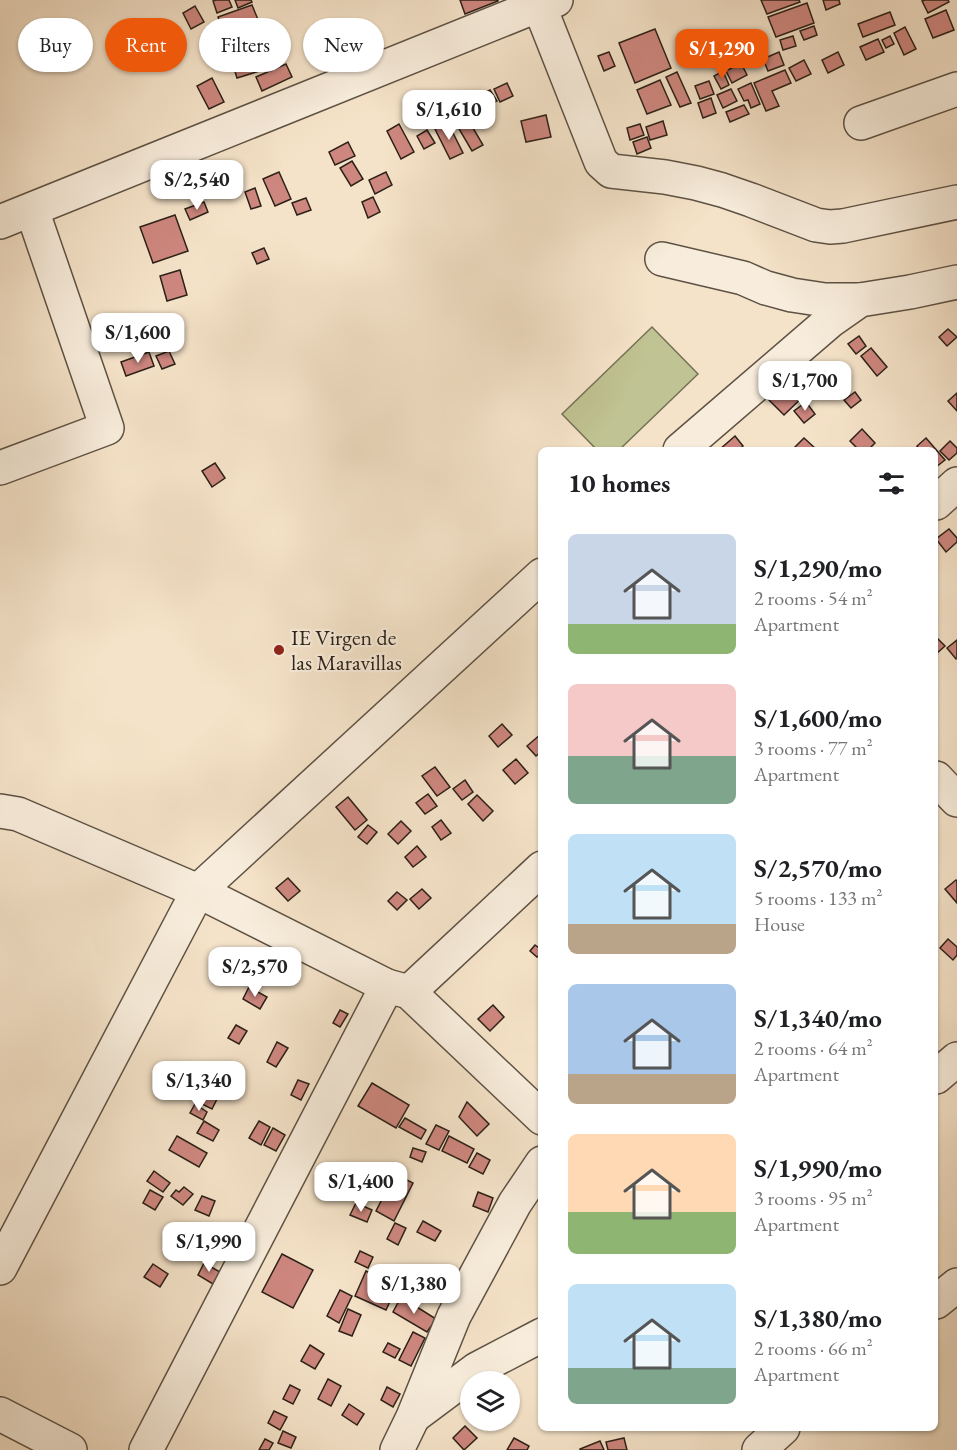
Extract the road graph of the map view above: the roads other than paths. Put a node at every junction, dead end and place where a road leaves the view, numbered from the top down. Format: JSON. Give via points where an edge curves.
{"nodes":[{"id":1,"x":544,"y":2,"type":"edge"},
{"id":2,"x":957,"y":89,"type":"edge"},
{"id":3,"x":861,"y":123,"type":"dead end"},
{"id":4,"x":957,"y":202,"type":"edge"},
{"id":5,"x":32,"y":210,"type":"junction"},
{"id":6,"x":0,"y":222,"type":"edge"},
{"id":7,"x":662,"y":259,"type":"dead end"},
{"id":8,"x":957,"y":282,"type":"edge"},
{"id":9,"x":860,"y":300,"type":"junction"},
{"id":10,"x":683,"y":447,"type":"edge"},
{"id":11,"x":0,"y":468,"type":"edge"},
{"id":12,"x":957,"y":484,"type":"edge"},
{"id":13,"x":938,"y":501,"type":"edge"},
{"id":14,"x":538,"y":579,"type":"edge"},
{"id":15,"x":0,"y":811,"type":"edge"},
{"id":16,"x":538,"y":871,"type":"edge"},
{"id":17,"x":198,"y":891,"type":"junction"},
{"id":18,"x":398,"y":988,"type":"junction"},
{"id":19,"x":957,"y":1059,"type":"edge"},
{"id":20,"x":938,"y":1075,"type":"edge"},
{"id":21,"x":538,"y":1114,"type":"edge"},
{"id":22,"x":538,"y":1169,"type":"edge"},
{"id":23,"x":0,"y":1268,"type":"edge"},
{"id":24,"x":957,"y":1285,"type":"edge"},
{"id":25,"x":938,"y":1300,"type":"edge"},
{"id":26,"x":538,"y":1337,"type":"edge"},
{"id":27,"x":0,"y":1414,"type":"edge"},
{"id":28,"x":412,"y":1417,"type":"junction"},
{"id":29,"x":780,"y":1431,"type":"edge"},
{"id":30,"x":70,"y":1450,"type":"edge"},
{"id":31,"x":146,"y":1450,"type":"edge"},
{"id":32,"x":397,"y":1450,"type":"edge"},
{"id":33,"x":759,"y":1450,"type":"edge"}],
"edges":[{"from":1,"to":4,"type":"street","via":[[601,162],[611,171],[696,183],[830,227]]},
{"from":1,"to":5,"type":"street"},
{"from":2,"to":3,"type":"street"},
{"from":5,"to":6,"type":"street"},
{"from":5,"to":11,"type":"street","via":[[107,428]]},
{"from":7,"to":9,"type":"street","via":[[743,278],[792,295]]},
{"from":8,"to":9,"type":"street"},
{"from":9,"to":10,"type":"street","via":[[830,321]]},
{"from":12,"to":13,"type":"street"},
{"from":14,"to":17,"type":"street"},
{"from":15,"to":17,"type":"street","via":[[18,814]]},
{"from":16,"to":18,"type":"street"},
{"from":17,"to":18,"type":"street"},
{"from":17,"to":23,"type":"street"},
{"from":18,"to":21,"type":"street"},
{"from":18,"to":31,"type":"street"},
{"from":19,"to":20,"type":"street"},
{"from":22,"to":28,"type":"street","via":[[515,1203],[454,1316]]},
{"from":24,"to":25,"type":"street"},
{"from":26,"to":28,"type":"street","via":[[477,1369]]},
{"from":27,"to":30,"type":"street"},
{"from":28,"to":32,"type":"street"},
{"from":29,"to":33,"type":"street"}]}
